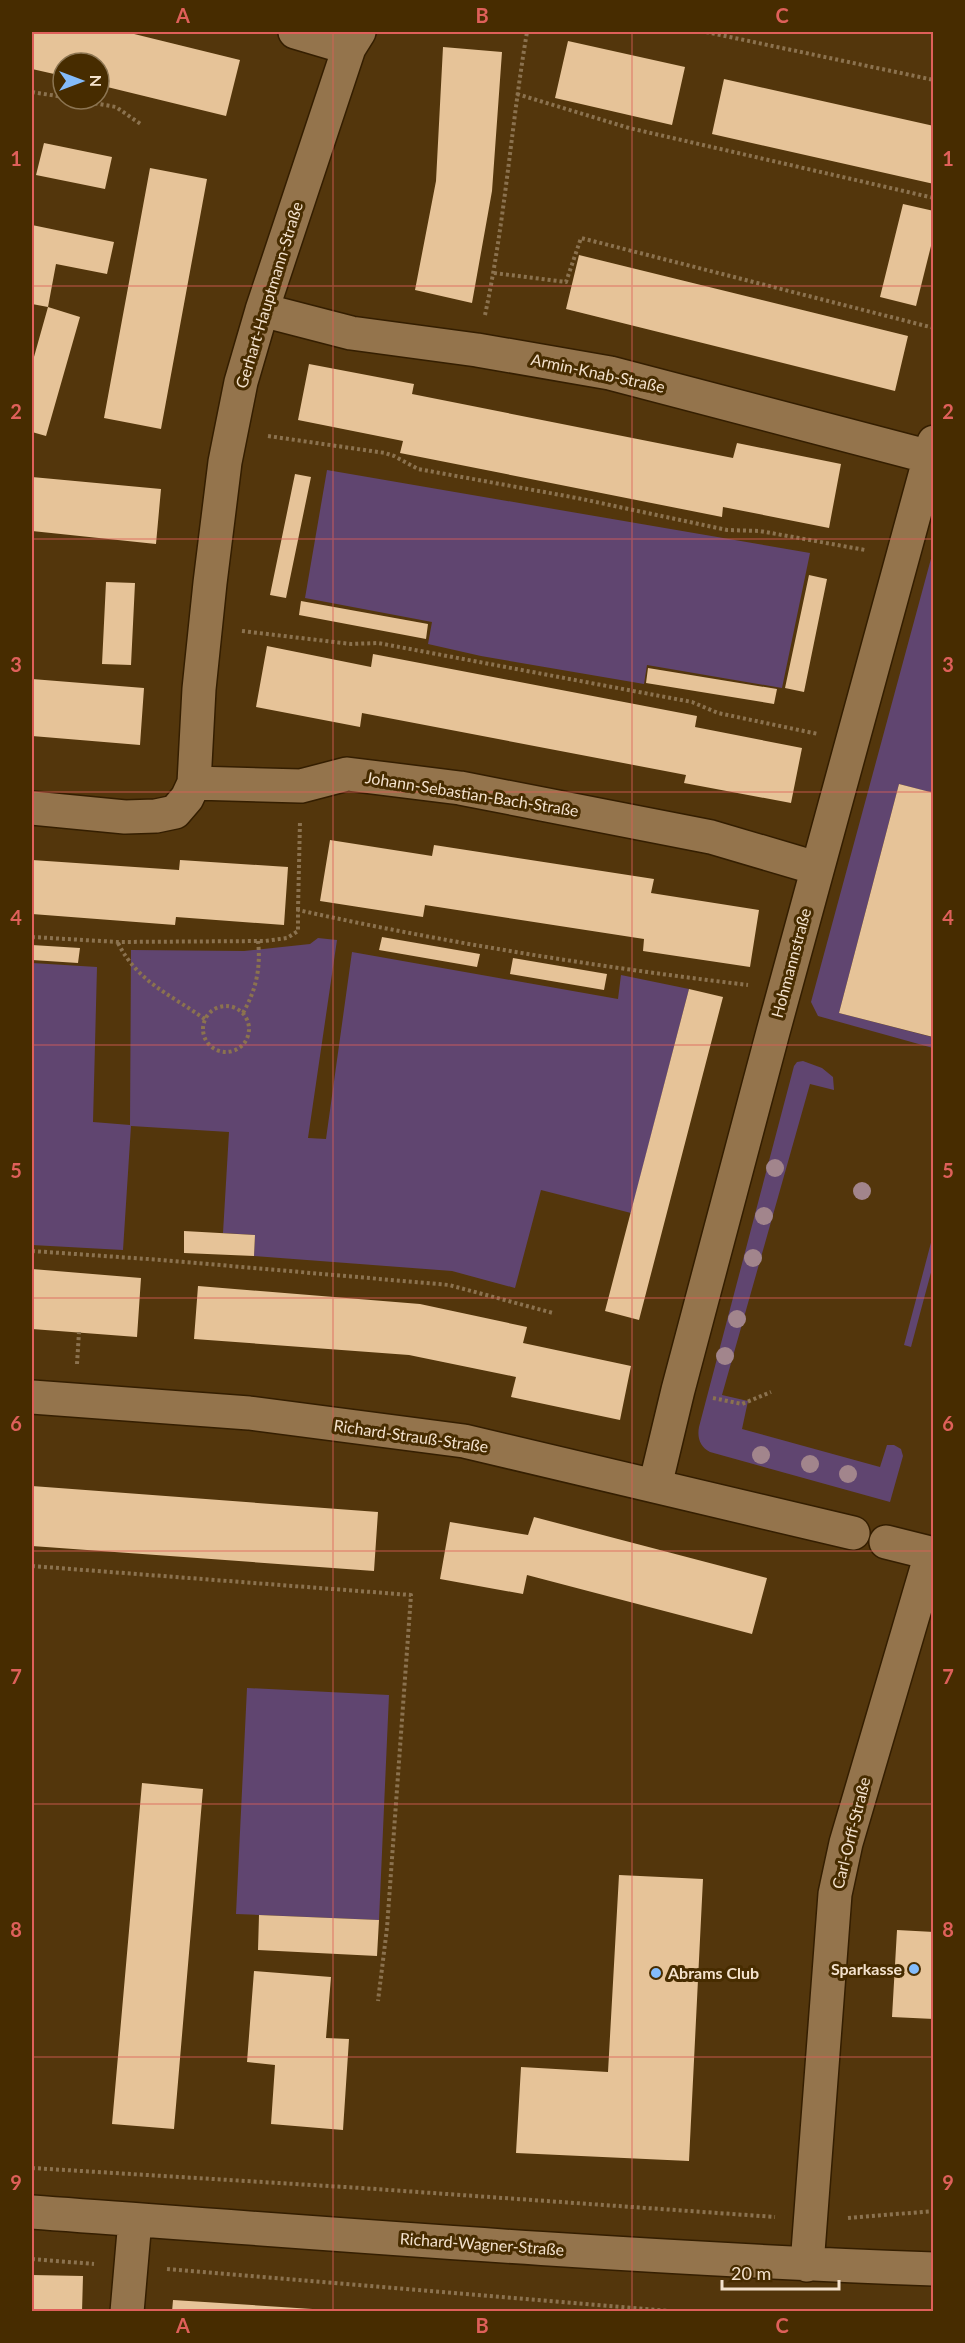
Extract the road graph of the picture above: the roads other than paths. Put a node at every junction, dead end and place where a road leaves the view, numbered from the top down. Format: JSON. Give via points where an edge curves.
{"nodes":[{"id":1,"x":295,"y":32,"type":"edge"},
{"id":2,"x":354,"y":40,"type":"edge"},
{"id":3,"x":262,"y":310,"type":"junction"},
{"id":4,"x":932,"y":449,"type":"edge"},
{"id":5,"x":194,"y":783,"type":"junction"},
{"id":6,"x":32,"y":808,"type":"edge"},
{"id":7,"x":816,"y":868,"type":"junction"},
{"id":8,"x":32,"y":1397,"type":"edge"},
{"id":9,"x":655,"y":1486,"type":"junction"},
{"id":10,"x":853,"y":1533,"type":"dead end"},
{"id":11,"x":886,"y":1542,"type":"dead end"},
{"id":12,"x":932,"y":1554,"type":"edge"},
{"id":13,"x":32,"y":2212,"type":"edge"},
{"id":14,"x":135,"y":2220,"type":"junction"},
{"id":15,"x":807,"y":2265,"type":"junction"},
{"id":16,"x":933,"y":2269,"type":"edge"},
{"id":17,"x":127,"y":2312,"type":"edge"}],
"edges":[{"from":1,"to":2,"type":"street"},
{"from":2,"to":3,"type":"street","name":"Gerhart-Hauptmann-Straße"},
{"from":3,"to":4,"type":"street","name":"Armin-Knab-Straße","via":[[351,333],[610,373]]},
{"from":3,"to":5,"type":"street","name":"Gerhart-Hauptmann-Straße","via":[[241,382],[225,462],[205,627]]},
{"from":4,"to":7,"type":"street","name":"Hohmannstraße"},
{"from":5,"to":6,"type":"street","via":[[175,812],[156,816]]},
{"from":5,"to":7,"type":"street","name":"Johann-Sebastian-Bach-Straße","via":[[301,786],[347,774],[460,788],[711,837]]},
{"from":7,"to":9,"type":"street","name":"Hohmannstraße"},
{"from":8,"to":9,"type":"street","name":"Richard-Strauß-Straße","via":[[249,1413],[464,1441]]},
{"from":9,"to":10,"type":"street","name":"Richard-Strauß-Straße"},
{"from":11,"to":12,"type":"street"},
{"from":12,"to":15,"type":"street","name":"Carl-Orff-Straße","via":[[846,1843],[835,1893]]},
{"from":13,"to":14,"type":"street","name":"Richard-Wagner-Straße"},
{"from":14,"to":15,"type":"street","name":"Richard-Wagner-Straße"},
{"from":14,"to":17,"type":"street"},
{"from":15,"to":16,"type":"street","name":"Richard-Wagner-Straße"}]}
